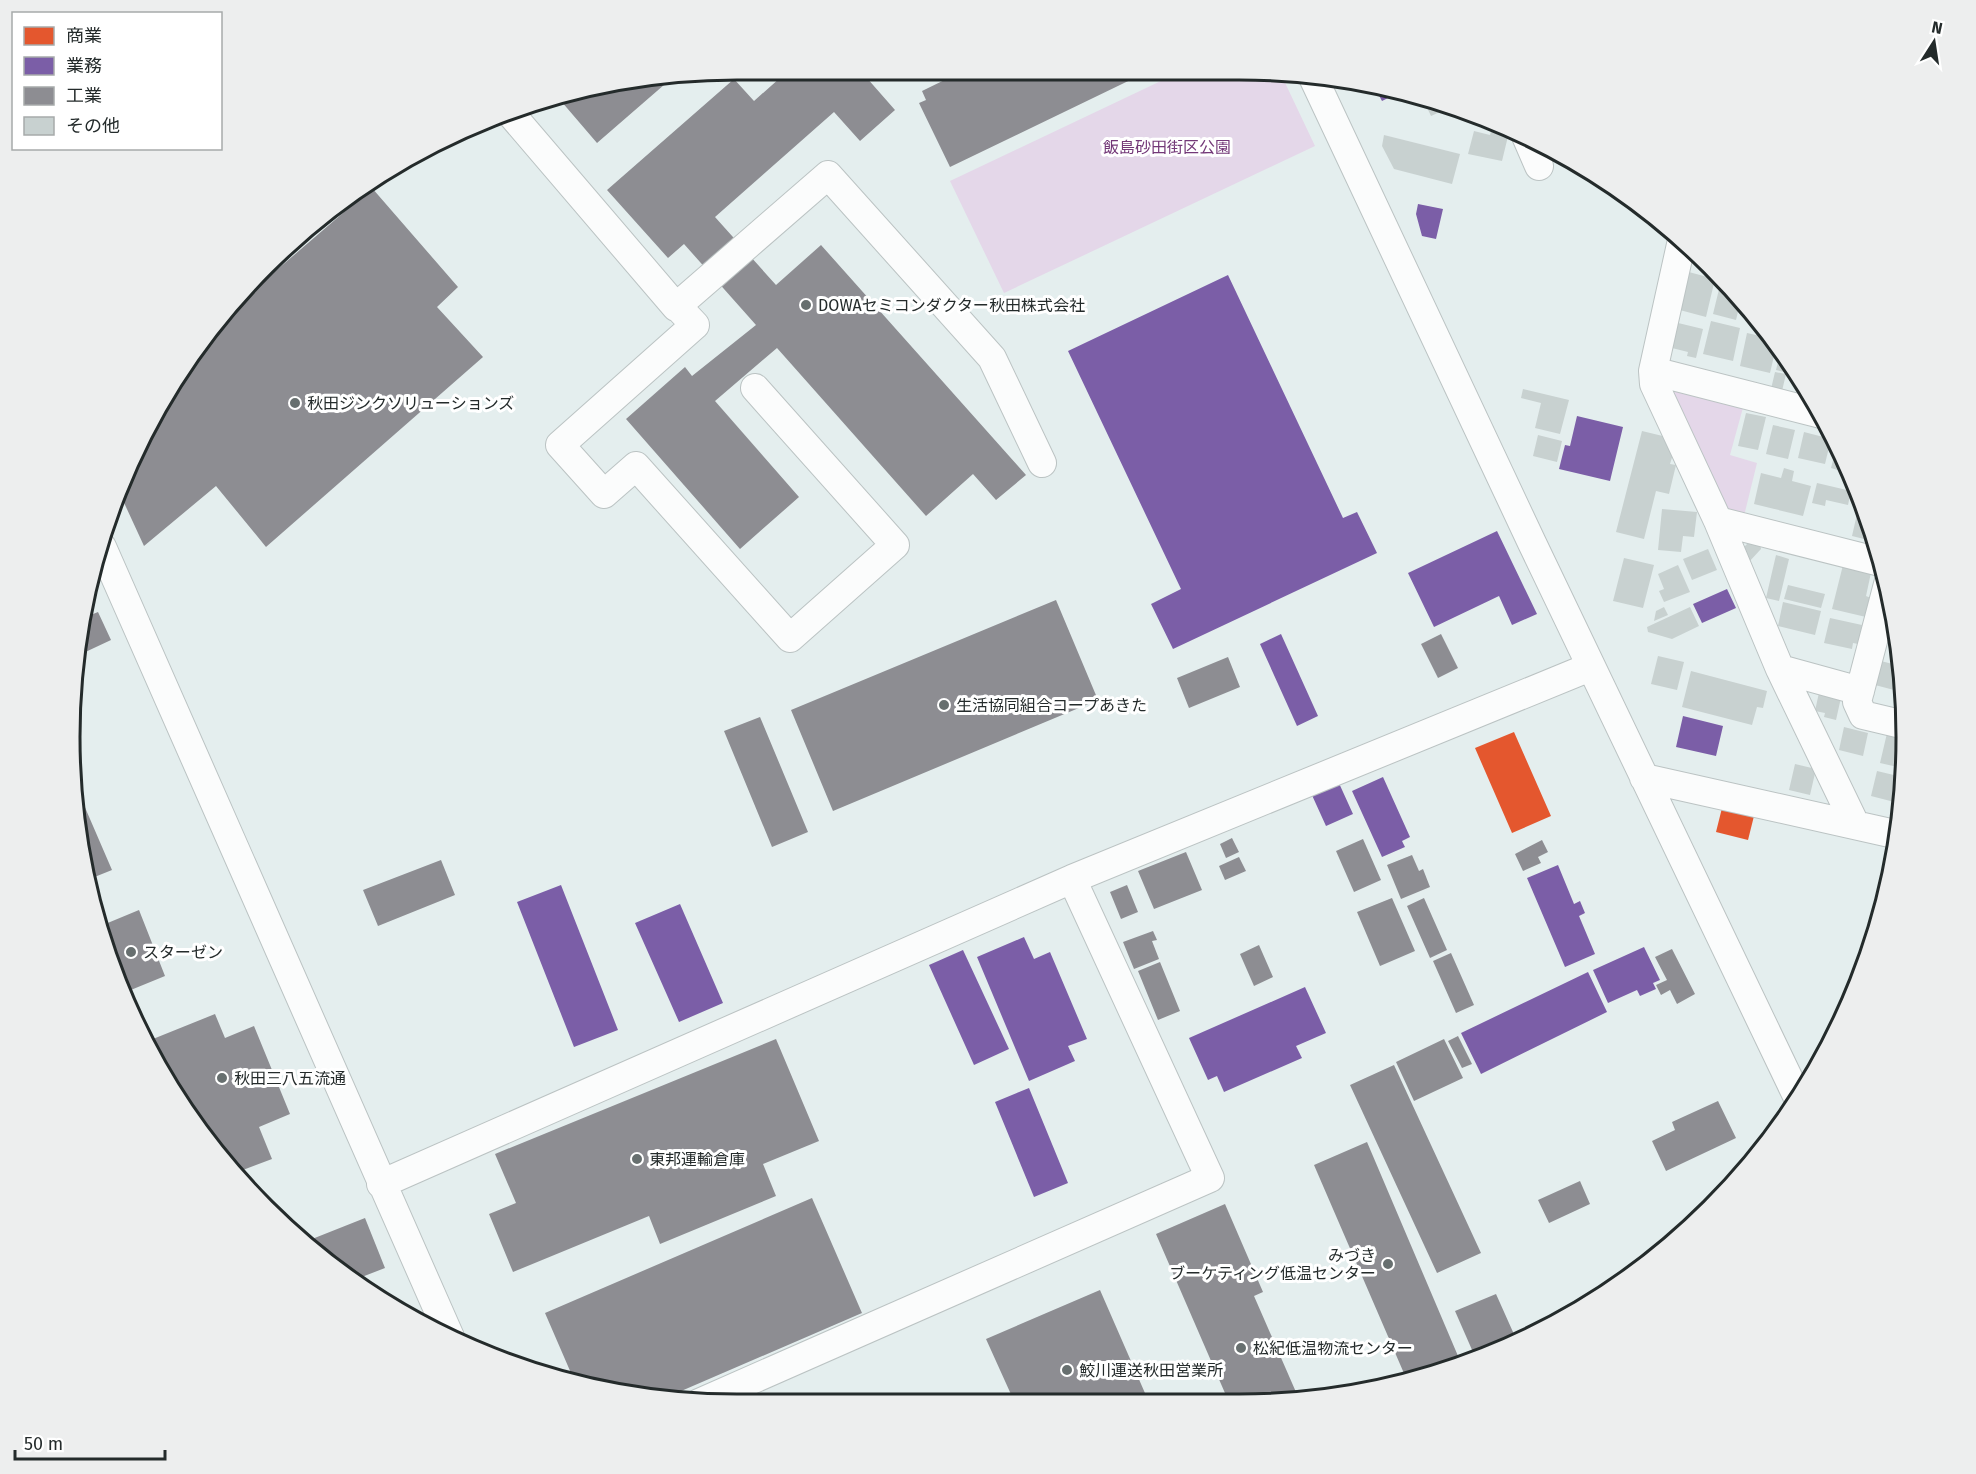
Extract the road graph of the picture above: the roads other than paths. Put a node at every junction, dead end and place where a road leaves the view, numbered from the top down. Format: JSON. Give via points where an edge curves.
{"nodes":[{"id":1,"x":1316,"y":84,"type":"edge"},
{"id":2,"x":515,"y":118,"type":"edge"},
{"id":3,"x":1531,"y":148,"type":"edge"},
{"id":4,"x":1539,"y":166,"type":"dead end"},
{"id":5,"x":1683,"y":253,"type":"edge"},
{"id":6,"x":677,"y":306,"type":"junction"},
{"id":7,"x":1653,"y":371,"type":"junction"},
{"id":8,"x":754,"y":388,"type":"dead end"},
{"id":9,"x":1810,"y":411,"type":"edge"},
{"id":10,"x":1042,"y":463,"type":"dead end"},
{"id":11,"x":1718,"y":521,"type":"junction"},
{"id":12,"x":106,"y":555,"type":"edge"},
{"id":13,"x":1872,"y":560,"type":"edge"},
{"id":14,"x":1884,"y":609,"type":"edge"},
{"id":15,"x":1590,"y":667,"type":"junction"},
{"id":16,"x":1780,"y":669,"type":"junction"},
{"id":17,"x":1860,"y":691,"type":"junction"},
{"id":18,"x":1896,"y":723,"type":"edge"},
{"id":19,"x":1644,"y":778,"type":"junction"},
{"id":20,"x":1855,"y":824,"type":"junction"},
{"id":21,"x":1889,"y":833,"type":"edge"},
{"id":22,"x":1072,"y":879,"type":"junction"},
{"id":23,"x":1794,"y":1089,"type":"edge"},
{"id":24,"x":381,"y":1184,"type":"junction"},
{"id":25,"x":445,"y":1327,"type":"edge"},
{"id":26,"x":722,"y":1394,"type":"edge"}],
"edges":[{"from":1,"to":15,"type":"street"},
{"from":2,"to":6,"type":"street"},
{"from":3,"to":4,"type":"street"},
{"from":5,"to":7,"type":"street"},
{"from":6,"to":8,"type":"street","via":[[695,325],[560,445],[604,494],[636,466],[790,638],[895,545]]},
{"from":6,"to":10,"type":"street","via":[[828,175],[992,358]]},
{"from":7,"to":9,"type":"street"},
{"from":7,"to":11,"type":"street","via":[[1654,384]]},
{"from":11,"to":13,"type":"street"},
{"from":11,"to":16,"type":"street"},
{"from":12,"to":24,"type":"street"},
{"from":14,"to":17,"type":"street"},
{"from":15,"to":19,"type":"street"},
{"from":15,"to":22,"type":"street"},
{"from":16,"to":17,"type":"street"},
{"from":16,"to":20,"type":"street"},
{"from":17,"to":18,"type":"street","via":[[1857,702],[1863,715]]},
{"from":19,"to":20,"type":"street"},
{"from":19,"to":23,"type":"street"},
{"from":20,"to":21,"type":"street"},
{"from":22,"to":24,"type":"street"},
{"from":22,"to":26,"type":"street","via":[[1210,1178]]},
{"from":24,"to":25,"type":"street"}]}
